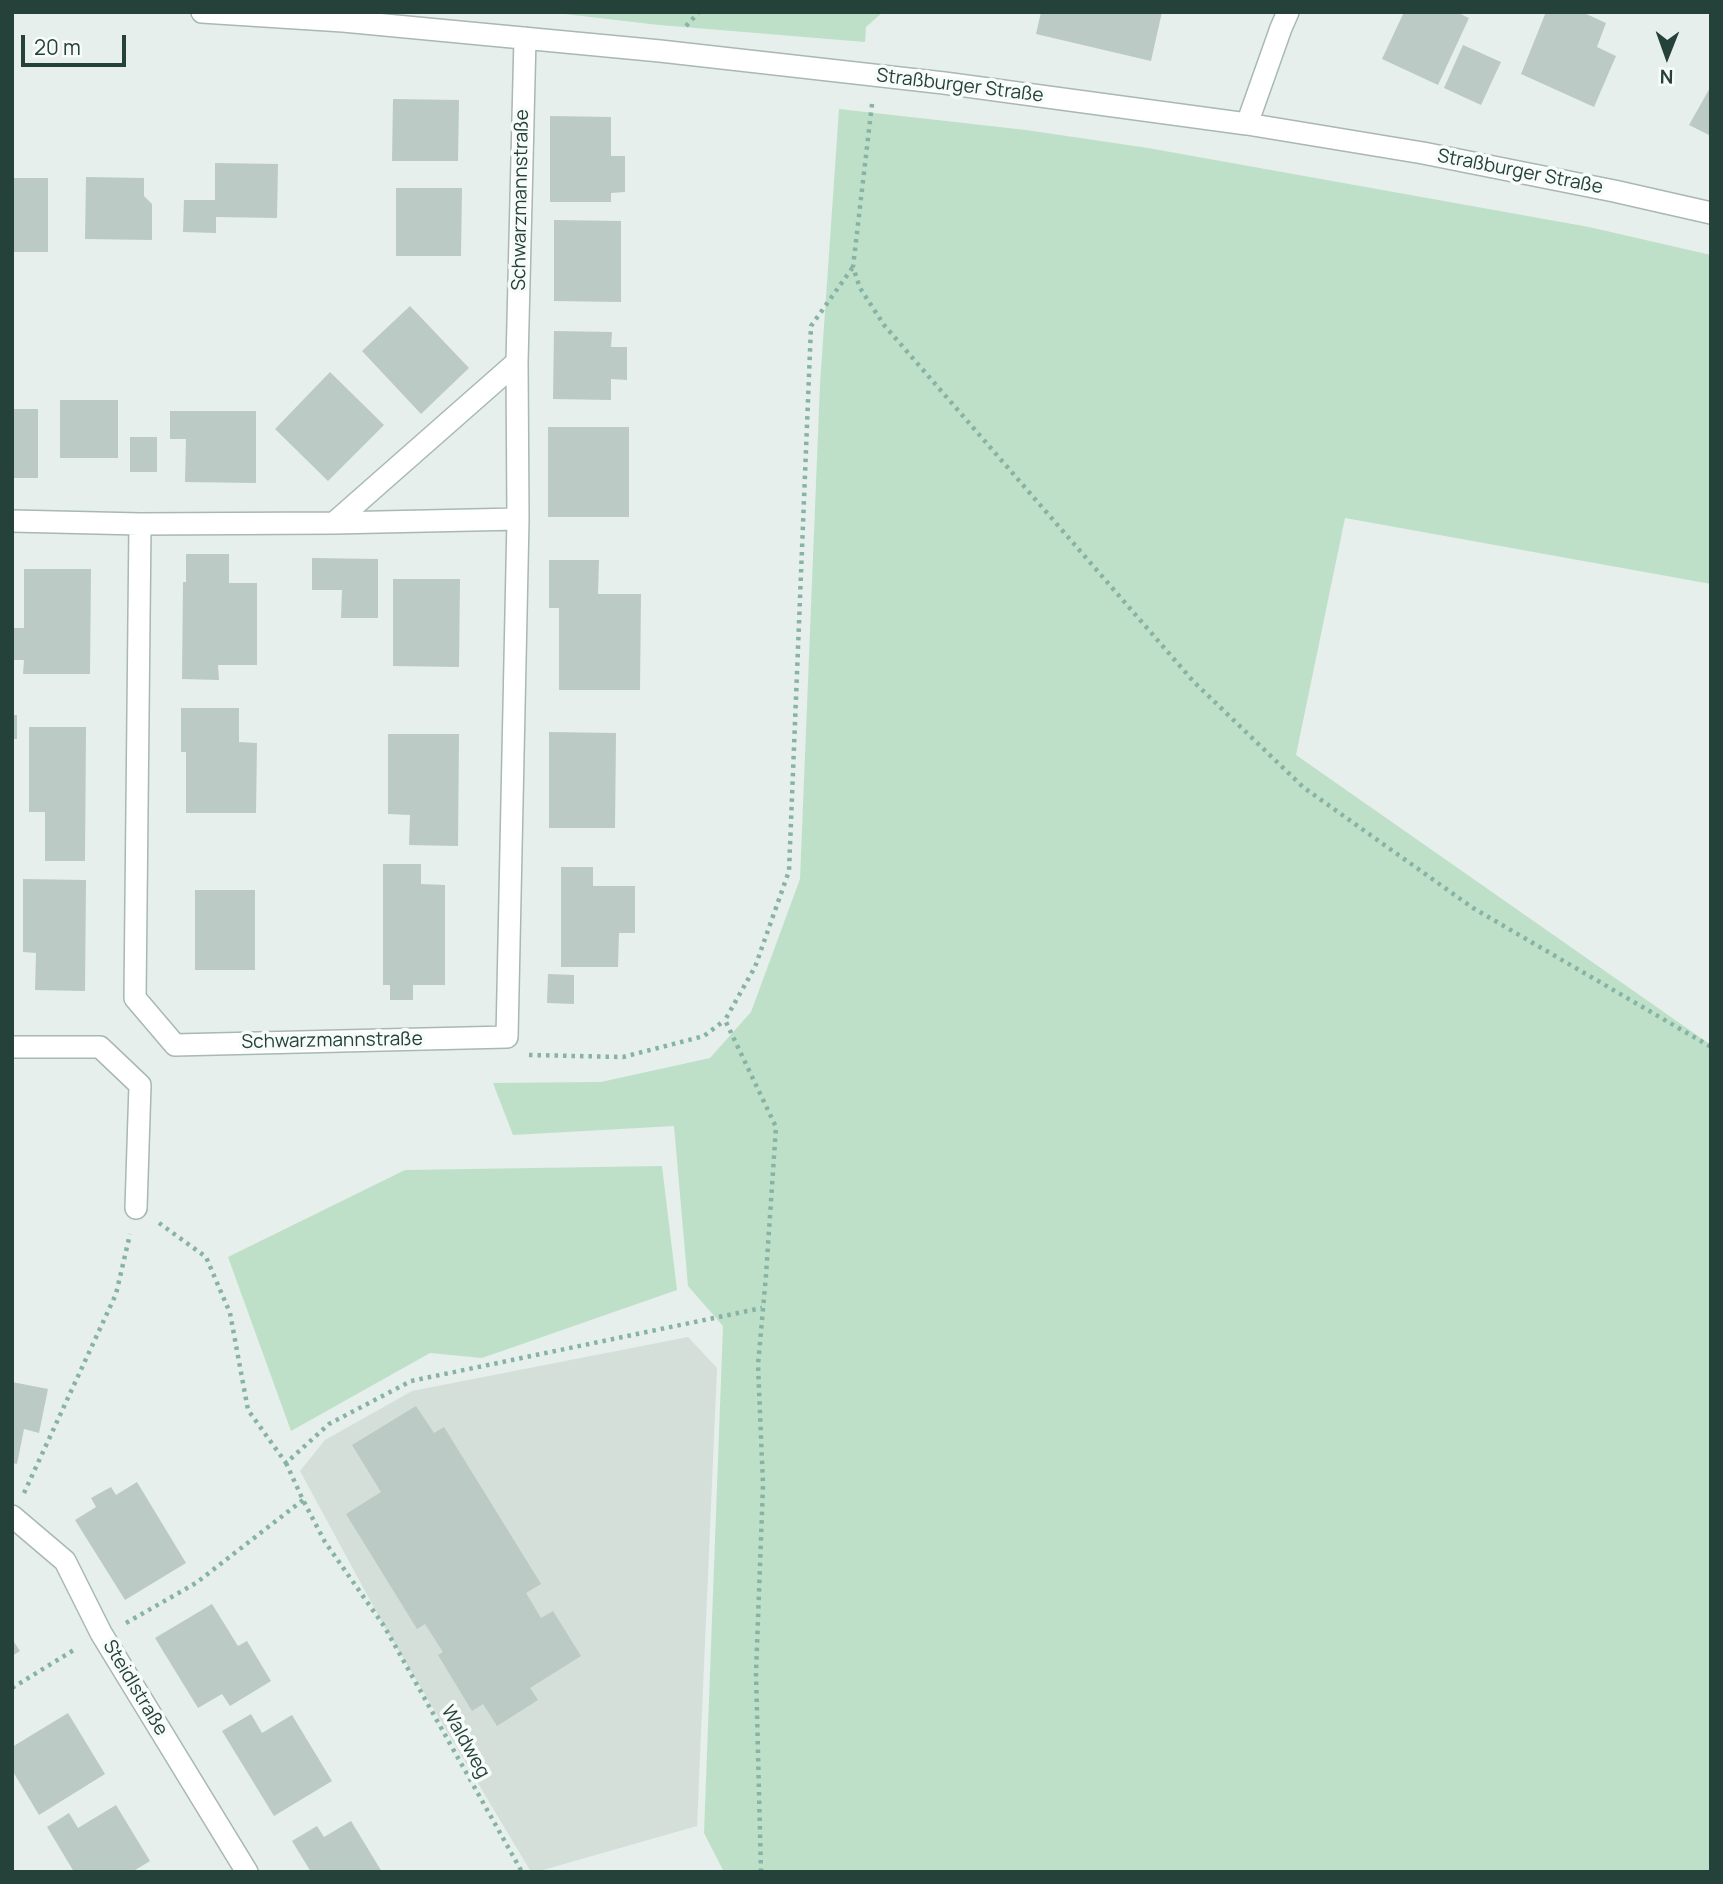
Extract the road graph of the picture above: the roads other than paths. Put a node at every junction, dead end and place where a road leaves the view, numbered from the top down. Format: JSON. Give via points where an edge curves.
{"nodes":[{"id":1,"x":202,"y":12,"type":"edge"},
{"id":2,"x":1288,"y":12,"type":"edge"},
{"id":3,"x":525,"y":38,"type":"junction"},
{"id":4,"x":1247,"y":124,"type":"junction"},
{"id":5,"x":1711,"y":213,"type":"edge"},
{"id":6,"x":517,"y":362,"type":"junction"},
{"id":7,"x":518,"y":519,"type":"junction"},
{"id":8,"x":12,"y":522,"type":"edge"},
{"id":9,"x":334,"y":523,"type":"junction"},
{"id":10,"x":141,"y":524,"type":"junction"},
{"id":11,"x":12,"y":1047,"type":"edge"},
{"id":12,"x":136,"y":1208,"type":"road end"},
{"id":13,"x":12,"y":1516,"type":"edge"},
{"id":14,"x":247,"y":1872,"type":"edge"}],
"edges":[{"from":1,"to":3,"type":"street","name":"Straßburger Straße"},
{"from":2,"to":4,"type":"street"},
{"from":3,"to":4,"type":"street","name":"Straßburger Straße","via":[[877,75]]},
{"from":3,"to":6,"type":"street","name":"Schwarzmannstraße"},
{"from":4,"to":5,"type":"street","name":"Straßburger Straße","via":[[1423,153]]},
{"from":6,"to":7,"type":"street","name":"Schwarzmannstraße"},
{"from":6,"to":9,"type":"street"},
{"from":7,"to":9,"type":"street"},
{"from":7,"to":10,"type":"street","name":"Schwarzmannstraße","via":[[507,1037],[175,1045],[135,998]]},
{"from":8,"to":10,"type":"street"},
{"from":9,"to":10,"type":"street"},
{"from":11,"to":12,"type":"street","via":[[100,1047],[140,1085]]},
{"from":13,"to":14,"type":"street","name":"Steidlstraße","via":[[65,1561],[101,1633]]}]}
